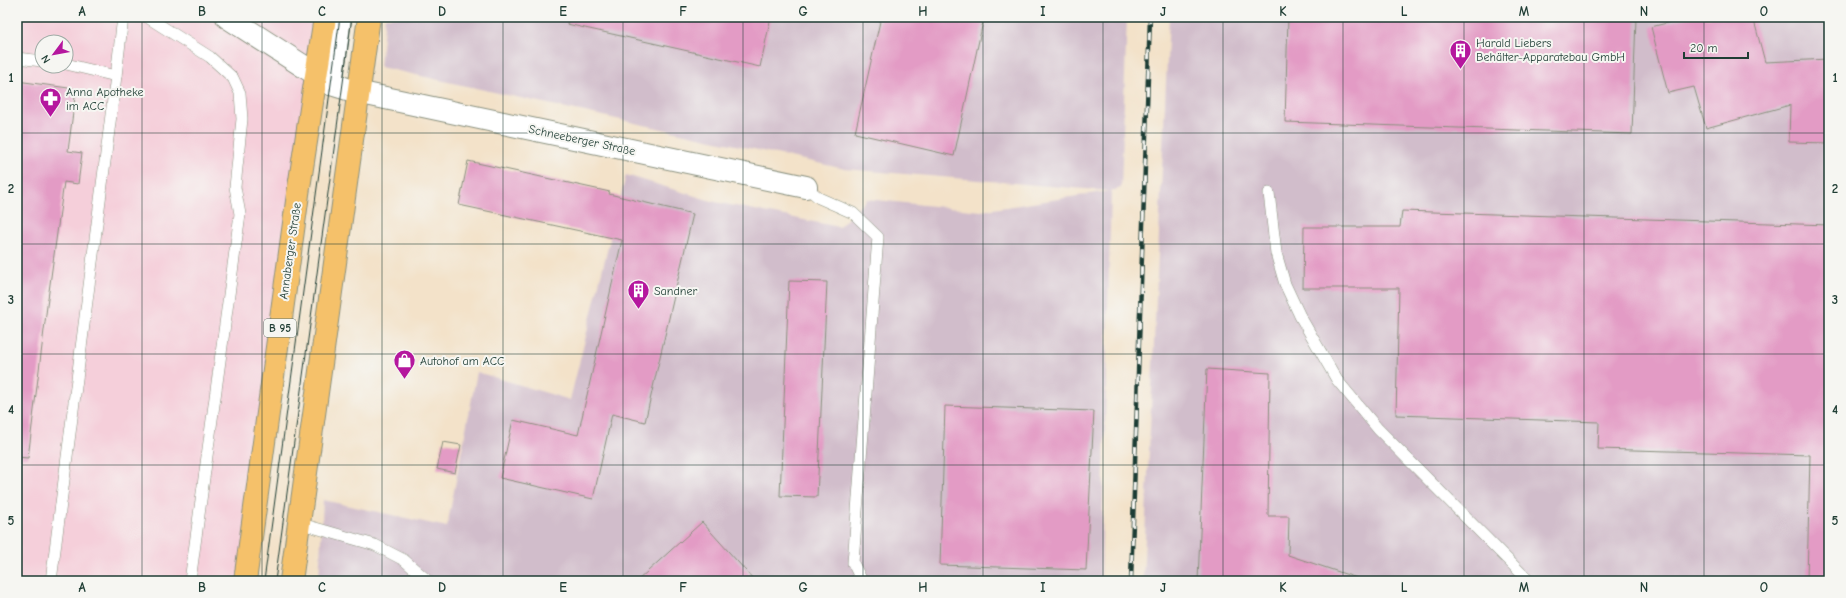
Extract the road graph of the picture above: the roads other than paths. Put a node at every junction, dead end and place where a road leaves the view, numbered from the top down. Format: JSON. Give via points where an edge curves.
{"nodes":[{"id":1,"x":123,"y":17,"type":"edge"},
{"id":2,"x":148,"y":17,"type":"edge"},
{"id":3,"x":227,"y":17,"type":"edge"},
{"id":4,"x":325,"y":17,"type":"edge"},
{"id":5,"x":340,"y":17,"type":"edge"},
{"id":6,"x":369,"y":17,"type":"edge"},
{"id":7,"x":17,"y":58,"type":"edge"},
{"id":8,"x":34,"y":60,"type":"edge"},
{"id":9,"x":74,"y":66,"type":"edge"},
{"id":10,"x":116,"y":76,"type":"junction"},
{"id":11,"x":324,"y":79,"type":"junction"},
{"id":12,"x":357,"y":92,"type":"junction"},
{"id":13,"x":806,"y":187,"type":"joint"},
{"id":14,"x":1269,"y":193,"type":"dead end"},
{"id":15,"x":298,"y":523,"type":"junction"},
{"id":16,"x":51,"y":581,"type":"edge"},
{"id":17,"x":190,"y":581,"type":"edge"},
{"id":18,"x":245,"y":581,"type":"edge"},
{"id":19,"x":291,"y":581,"type":"edge"},
{"id":20,"x":428,"y":581,"type":"edge"},
{"id":21,"x":862,"y":581,"type":"edge"},
{"id":22,"x":1530,"y":581,"type":"edge"}],
"edges":[{"from":1,"to":10,"type":"lane"},
{"from":2,"to":17,"type":"lane","via":[[210,57],[234,78],[240,93],[242,119],[235,187],[240,214]]},
{"from":3,"to":11,"type":"street","name":"Schneeberger Straße"},
{"from":4,"to":11,"type":"main road","name":"Annaberger Straße","number":"B 95"},
{"from":5,"to":11,"type":"street","number":"B 95"},
{"from":6,"to":12,"type":"main road"},
{"from":7,"to":8,"type":"lane"},
{"from":9,"to":10,"type":"lane"},
{"from":10,"to":16,"type":"lane"},
{"from":11,"to":12,"type":"street","name":"Schneeberger Straße"},
{"from":11,"to":18,"type":"main road","name":"Annaberger Straße","number":"B 95","via":[[298,194]]},
{"from":12,"to":13,"type":"street","name":"Schneeberger Straße"},
{"from":12,"to":15,"type":"main road"},
{"from":13,"to":21,"type":"lane","via":[[819,198],[853,213],[878,237],[853,564]]},
{"from":14,"to":22,"type":"lane","via":[[1276,253],[1285,284],[1300,316],[1337,380],[1378,429]]},
{"from":15,"to":19,"type":"main road"},
{"from":15,"to":20,"type":"lane","via":[[375,545],[404,560]]}]}
